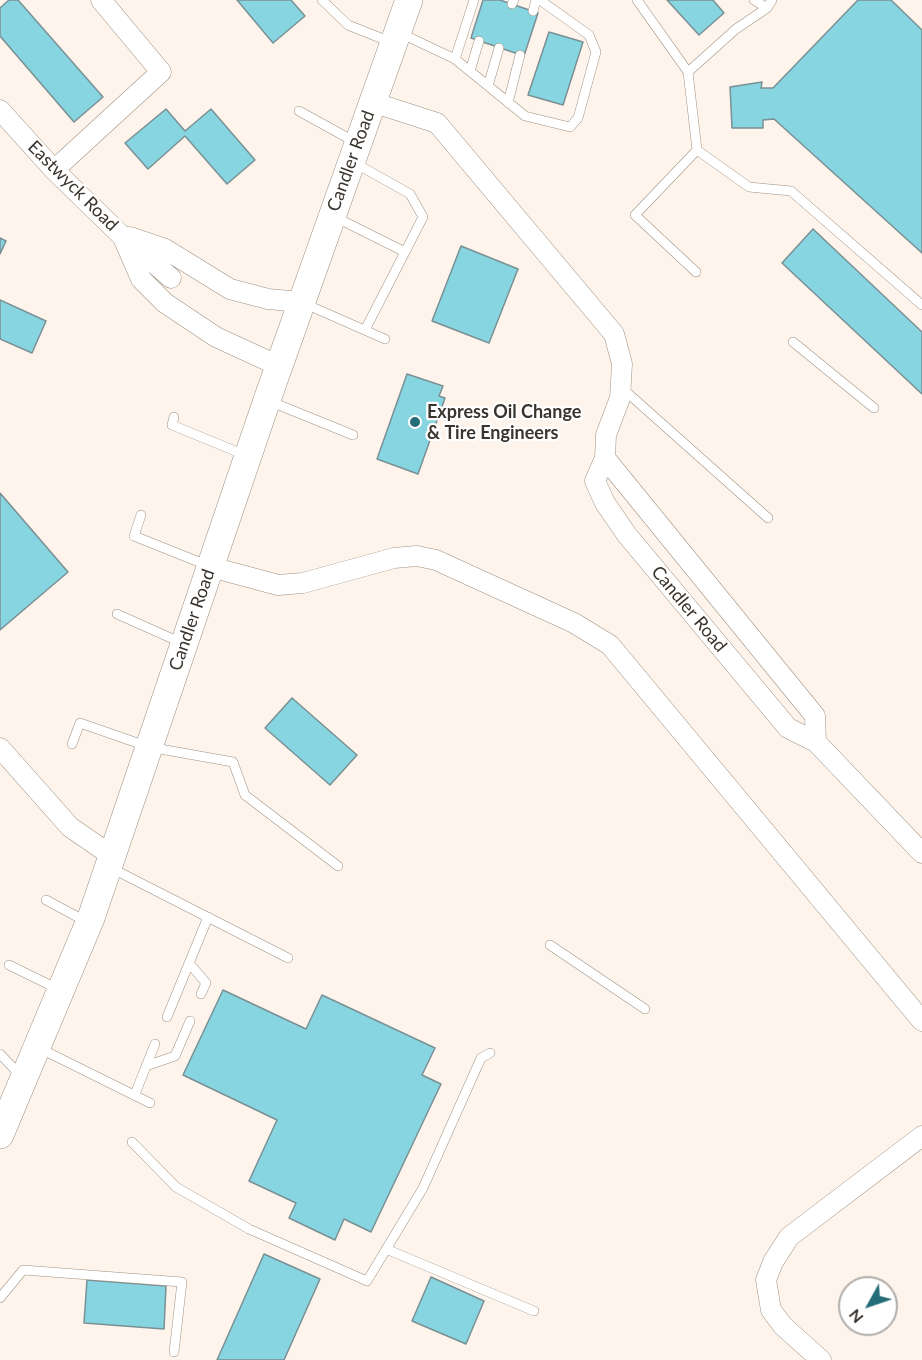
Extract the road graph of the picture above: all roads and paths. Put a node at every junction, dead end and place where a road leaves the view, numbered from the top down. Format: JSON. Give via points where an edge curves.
{"nodes":[{"id":1,"x":100,"y":0,"type":"edge"},
{"id":2,"x":322,"y":0,"type":"edge"},
{"id":3,"x":409,"y":0,"type":"edge"},
{"id":4,"x":474,"y":0,"type":"edge"},
{"id":5,"x":538,"y":0,"type":"edge"},
{"id":6,"x":637,"y":0,"type":"edge"},
{"id":7,"x":754,"y":0,"type":"edge"},
{"id":8,"x":769,"y":4,"type":"edge"},
{"id":9,"x":533,"y":11,"type":"dead end"},
{"id":10,"x":396,"y":38,"type":"junction"},
{"id":11,"x":479,"y":41,"type":"dead end"},
{"id":12,"x":499,"y":48,"type":"dead end"},
{"id":13,"x":520,"y":55,"type":"dead end"},
{"id":14,"x":454,"y":59,"type":"junction"},
{"id":15,"x":470,"y":71,"type":"junction"},
{"id":16,"x":688,"y":72,"type":"junction"},
{"id":17,"x":488,"y":86,"type":"junction"},
{"id":18,"x":372,"y":102,"type":"junction"},
{"id":19,"x":508,"y":103,"type":"junction"},
{"id":20,"x":0,"y":110,"type":"edge"},
{"id":21,"x":299,"y":111,"type":"dead end"},
{"id":22,"x":697,"y":150,"type":"junction"},
{"id":23,"x":354,"y":152,"type":"junction"},
{"id":24,"x":54,"y":170,"type":"junction"},
{"id":25,"x":332,"y":215,"type":"junction"},
{"id":26,"x":121,"y":235,"type":"junction"},
{"id":27,"x":405,"y":252,"type":"junction"},
{"id":28,"x":193,"y":268,"type":"junction"},
{"id":29,"x":696,"y":272,"type":"dead end"},
{"id":30,"x":171,"y":278,"type":"junction"},
{"id":31,"x":301,"y":302,"type":"junction"},
{"id":32,"x":165,"y":303,"type":"junction"},
{"id":33,"x":922,"y":305,"type":"edge"},
{"id":34,"x":366,"y":328,"type":"junction"},
{"id":35,"x":385,"y":339,"type":"dead end"},
{"id":36,"x":793,"y":342,"type":"dead end"},
{"id":37,"x":279,"y":366,"type":"junction"},
{"id":38,"x":621,"y":387,"type":"junction"},
{"id":39,"x":267,"y":400,"type":"junction"},
{"id":40,"x":874,"y":408,"type":"dead end"},
{"id":41,"x":174,"y":417,"type":"dead end"},
{"id":42,"x":353,"y":435,"type":"dead end"},
{"id":43,"x":248,"y":456,"type":"junction"},
{"id":44,"x":605,"y":458,"type":"junction"},
{"id":45,"x":141,"y":515,"type":"dead end"},
{"id":46,"x":768,"y":518,"type":"dead end"},
{"id":47,"x":210,"y":567,"type":"junction"},
{"id":48,"x":117,"y":614,"type":"dead end"},
{"id":49,"x":184,"y":644,"type":"junction"},
{"id":50,"x":816,"y":742,"type":"junction"},
{"id":51,"x":72,"y":744,"type":"dead end"},
{"id":52,"x":149,"y":747,"type":"junction"},
{"id":53,"x":0,"y":748,"type":"edge"},
{"id":54,"x":922,"y":854,"type":"edge"},
{"id":55,"x":110,"y":861,"type":"junction"},
{"id":56,"x":338,"y":866,"type":"dead end"},
{"id":57,"x":45,"y":900,"type":"dead end"},
{"id":58,"x":208,"y":917,"type":"junction"},
{"id":59,"x":89,"y":923,"type":"junction"},
{"id":60,"x":550,"y":945,"type":"dead end"},
{"id":61,"x":288,"y":958,"type":"dead end"},
{"id":62,"x":189,"y":963,"type":"junction"},
{"id":63,"x":9,"y":965,"type":"dead end"},
{"id":64,"x":60,"y":990,"type":"junction"},
{"id":65,"x":201,"y":994,"type":"dead end"},
{"id":66,"x":645,"y":1009,"type":"dead end"},
{"id":67,"x":167,"y":1017,"type":"dead end"},
{"id":68,"x":190,"y":1021,"type":"dead end"},
{"id":69,"x":922,"y":1021,"type":"edge"},
{"id":70,"x":155,"y":1044,"type":"dead end"},
{"id":71,"x":37,"y":1047,"type":"junction"},
{"id":72,"x":490,"y":1053,"type":"dead end"},
{"id":73,"x":0,"y":1054,"type":"edge"},
{"id":74,"x":146,"y":1066,"type":"junction"},
{"id":75,"x":24,"y":1078,"type":"junction"},
{"id":76,"x":135,"y":1094,"type":"junction"},
{"id":77,"x":150,"y":1103,"type":"dead end"},
{"id":78,"x":0,"y":1135,"type":"edge"},
{"id":79,"x":922,"y":1136,"type":"edge"},
{"id":80,"x":132,"y":1142,"type":"dead end"},
{"id":81,"x":386,"y":1249,"type":"junction"},
{"id":82,"x":0,"y":1298,"type":"edge"},
{"id":83,"x":534,"y":1311,"type":"dead end"},
{"id":84,"x":174,"y":1352,"type":"dead end"},
{"id":85,"x":821,"y":1360,"type":"edge"}],
"edges":[{"from":1,"to":24,"type":"street","via":[[161,72]]},
{"from":2,"to":10,"type":"lane","via":[[348,25]]},
{"from":3,"to":10,"type":"main road","name":"Candler Road"},
{"from":4,"to":14,"type":"lane"},
{"from":5,"to":9,"type":"lane"},
{"from":5,"to":19,"type":"lane","via":[[590,35],[596,52],[578,118],[570,128],[525,116]]},
{"from":6,"to":16,"type":"lane"},
{"from":7,"to":8,"type":"lane"},
{"from":8,"to":16,"type":"lane"},
{"from":10,"to":14,"type":"lane"},
{"from":10,"to":18,"type":"main road","name":"Candler Road"},
{"from":11,"to":15,"type":"lane"},
{"from":12,"to":17,"type":"lane"},
{"from":13,"to":19,"type":"lane"},
{"from":14,"to":15,"type":"lane"},
{"from":15,"to":17,"type":"lane"},
{"from":16,"to":22,"type":"lane"},
{"from":17,"to":19,"type":"lane"},
{"from":18,"to":23,"type":"main road","name":"Candler Road"},
{"from":18,"to":38,"type":"street","name":"Candler Road","via":[[436,123],[614,334],[622,364]]},
{"from":20,"to":24,"type":"street","name":"Eastwyck Road"},
{"from":21,"to":23,"type":"lane"},
{"from":22,"to":29,"type":"lane","via":[[635,215]]},
{"from":22,"to":33,"type":"lane","via":[[749,187],[791,191]]},
{"from":23,"to":25,"type":"main road","name":"Candler Road"},
{"from":23,"to":27,"type":"lane","via":[[410,194],[423,217]]},
{"from":24,"to":26,"type":"street","name":"Eastwyck Road"},
{"from":25,"to":27,"type":"lane"},
{"from":25,"to":31,"type":"main road","name":"Candler Road"},
{"from":26,"to":28,"type":"street","name":"Eastwyck Road","via":[[165,249]]},
{"from":26,"to":30,"type":"street","name":"Eastwyck Road"},
{"from":26,"to":32,"type":"street","name":"Eastwyck Road","via":[[141,279]]},
{"from":27,"to":34,"type":"lane"},
{"from":28,"to":30,"type":"street"},
{"from":28,"to":31,"type":"street","name":"Eastwyck Road","via":[[230,289]]},
{"from":30,"to":32,"type":"street"},
{"from":31,"to":34,"type":"lane"},
{"from":31,"to":37,"type":"main road","name":"Candler Road"},
{"from":32,"to":37,"type":"street","name":"Eastwyck Road","via":[[216,337]]},
{"from":34,"to":35,"type":"lane"},
{"from":36,"to":40,"type":"lane"},
{"from":37,"to":39,"type":"main road","name":"Candler Road"},
{"from":38,"to":44,"type":"street","name":"Candler Road","via":[[606,435]]},
{"from":38,"to":46,"type":"lane"},
{"from":39,"to":42,"type":"lane"},
{"from":39,"to":43,"type":"main road","name":"Candler Road"},
{"from":41,"to":43,"type":"lane","via":[[172,425]]},
{"from":43,"to":47,"type":"main road","name":"Candler Road"},
{"from":44,"to":50,"type":"street","name":"Candler Road","via":[[815,716]]},
{"from":44,"to":50,"type":"street","name":"Candler Road","via":[[595,481],[604,503],[627,535],[788,728]]},
{"from":45,"to":47,"type":"lane","via":[[134,536]]},
{"from":47,"to":49,"type":"main road","name":"Candler Road"},
{"from":47,"to":69,"type":"street","via":[[278,585],[303,583],[394,558],[417,556],[436,560],[564,619],[610,645]]},
{"from":48,"to":49,"type":"lane"},
{"from":49,"to":52,"type":"main road","name":"Candler Road"},
{"from":50,"to":54,"type":"street","name":"Candler Road"},
{"from":51,"to":52,"type":"lane","via":[[80,723]]},
{"from":52,"to":55,"type":"main road","name":"Candler Road"},
{"from":52,"to":56,"type":"lane","via":[[233,762],[245,795]]},
{"from":53,"to":55,"type":"street","via":[[70,827]]},
{"from":55,"to":58,"type":"lane"},
{"from":55,"to":59,"type":"main road","name":"Candler Road"},
{"from":57,"to":59,"type":"lane"},
{"from":58,"to":61,"type":"lane"},
{"from":58,"to":62,"type":"lane"},
{"from":59,"to":64,"type":"main road","name":"Candler Road"},
{"from":60,"to":66,"type":"lane"},
{"from":62,"to":65,"type":"lane","via":[[206,983]]},
{"from":62,"to":67,"type":"lane"},
{"from":63,"to":64,"type":"lane"},
{"from":64,"to":71,"type":"main road","name":"Candler Road"},
{"from":68,"to":74,"type":"lane","via":[[175,1056]]},
{"from":70,"to":74,"type":"lane"},
{"from":71,"to":75,"type":"main road","name":"Candler Road"},
{"from":71,"to":76,"type":"lane"},
{"from":72,"to":81,"type":"lane","via":[[481,1058],[423,1188]]},
{"from":73,"to":75,"type":"lane"},
{"from":74,"to":76,"type":"lane"},
{"from":75,"to":78,"type":"main road","name":"Candler Road"},
{"from":76,"to":77,"type":"lane"},
{"from":79,"to":85,"type":"street","via":[[789,1237],[773,1262],[766,1280],[771,1310]]},
{"from":80,"to":81,"type":"lane","via":[[176,1187],[249,1228],[367,1281]]},
{"from":81,"to":83,"type":"lane"},
{"from":82,"to":84,"type":"lane","via":[[23,1270],[182,1282]]}]}
